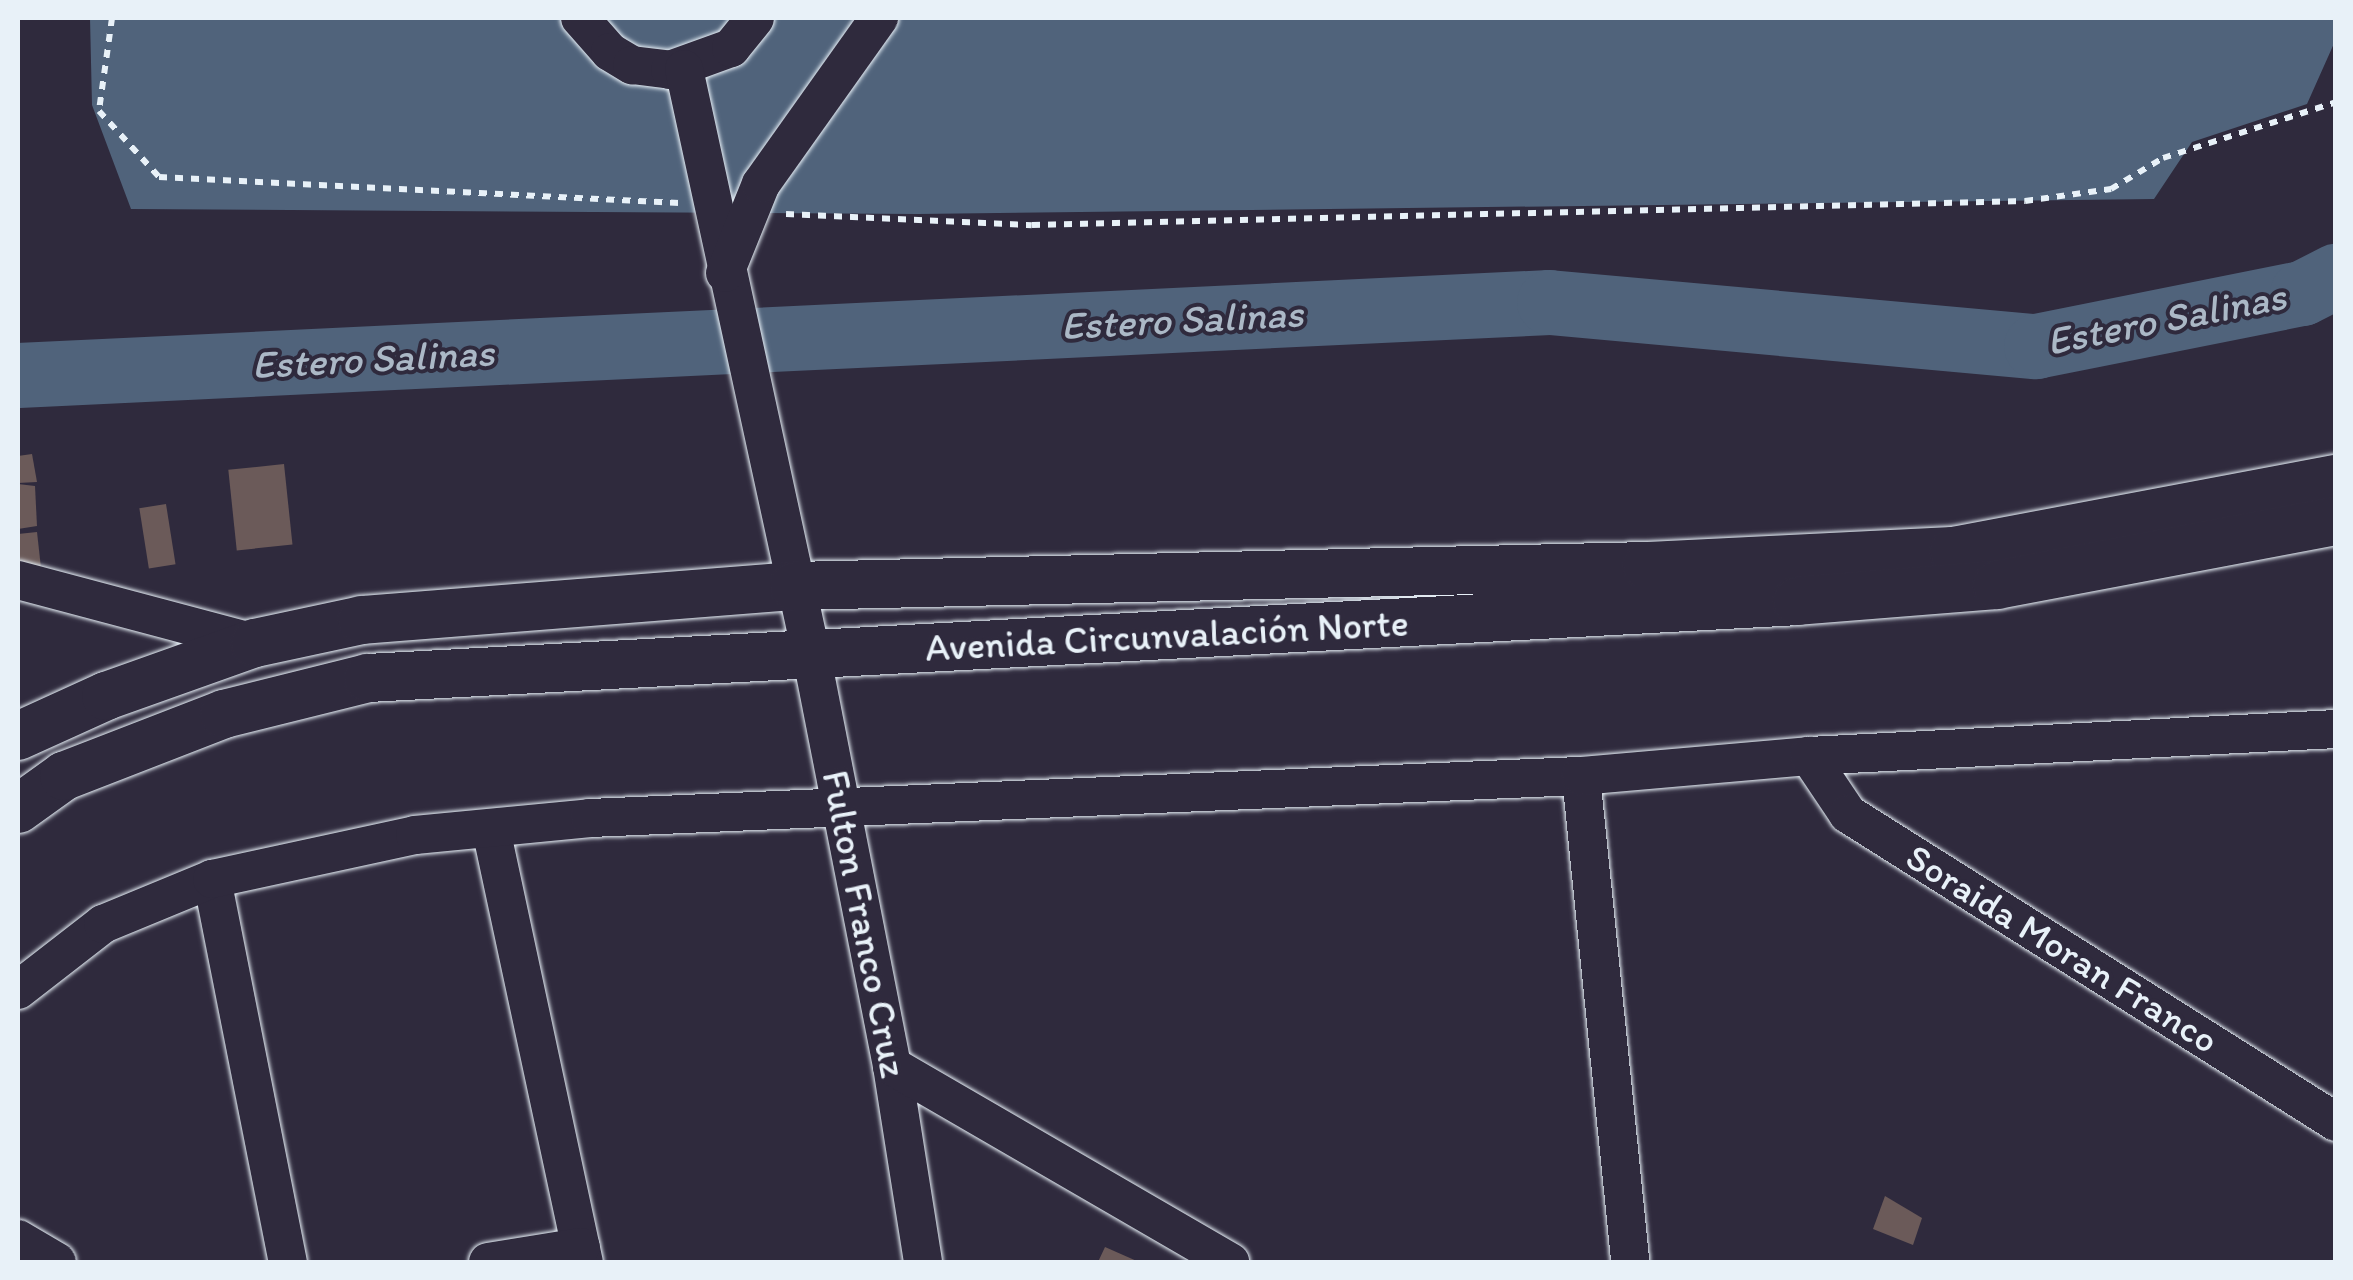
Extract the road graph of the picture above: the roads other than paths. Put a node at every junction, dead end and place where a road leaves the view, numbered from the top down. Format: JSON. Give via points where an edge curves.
{"nodes":[{"id":1,"x":580,"y":18,"type":"edge"},
{"id":2,"x":755,"y":18,"type":"edge"},
{"id":3,"x":879,"y":18,"type":"edge"},
{"id":4,"x":684,"y":69,"type":"junction"},
{"id":5,"x":724,"y":273,"type":"junction"},
{"id":6,"x":2336,"y":479,"type":"edge"},
{"id":7,"x":2336,"y":520,"type":"edge"},
{"id":8,"x":1796,"y":579,"type":"junction"},
{"id":9,"x":18,"y":580,"type":"edge"},
{"id":10,"x":794,"y":586,"type":"junction"},
{"id":11,"x":255,"y":643,"type":"junction"},
{"id":12,"x":811,"y":653,"type":"junction"},
{"id":13,"x":2336,"y":728,"type":"edge"},
{"id":14,"x":18,"y":736,"type":"edge"},
{"id":15,"x":1809,"y":756,"type":"junction"},
{"id":16,"x":1581,"y":776,"type":"junction"},
{"id":17,"x":18,"y":809,"type":"edge"},
{"id":18,"x":842,"y":812,"type":"junction"},
{"id":19,"x":490,"y":829,"type":"junction"},
{"id":20,"x":212,"y":879,"type":"junction"},
{"id":21,"x":18,"y":990,"type":"edge"},
{"id":22,"x":892,"y":1066,"type":"junction"},
{"id":23,"x":2336,"y":1122,"type":"edge"},
{"id":24,"x":18,"y":1239,"type":"edge"},
{"id":25,"x":582,"y":1255,"type":"edge"},
{"id":26,"x":57,"y":1262,"type":"edge"},
{"id":27,"x":288,"y":1262,"type":"edge"},
{"id":28,"x":488,"y":1262,"type":"edge"},
{"id":29,"x":923,"y":1262,"type":"edge"},
{"id":30,"x":1230,"y":1262,"type":"edge"},
{"id":31,"x":1630,"y":1262,"type":"edge"}],
"edges":[{"from":1,"to":4,"type":"street","via":[[610,52],[632,65]]},
{"from":2,"to":4,"type":"street","via":[[731,48]]},
{"from":3,"to":5,"type":"street","via":[[761,184]]},
{"from":4,"to":5,"type":"street","name":"Fulton Franco Cruz"},
{"from":5,"to":10,"type":"street","name":"Fulton Franco Cruz"},
{"from":6,"to":8,"type":"main road","name":"Avenida Circunvalación Norte"},
{"from":7,"to":8,"type":"main road","name":"Avenida Circunvalación Norte","via":[[1997,585]]},
{"from":8,"to":10,"type":"main road","name":"Avenida Circunvalación Norte"},
{"from":8,"to":12,"type":"main road","name":"Avenida Circunvalación Norte"},
{"from":9,"to":11,"type":"street"},
{"from":10,"to":11,"type":"main road","name":"Avenida Circunvalación Norte","via":[[362,620]]},
{"from":10,"to":12,"type":"street","name":"Fulton Franco Cruz"},
{"from":11,"to":14,"type":"main road","name":"Avenida Circunvalación Norte","via":[[106,696]]},
{"from":12,"to":17,"type":"main road","name":"Avenida Circunvalación Norte","via":[[368,678],[224,714],[64,776]]},
{"from":12,"to":18,"type":"street","name":"Fulton Franco Cruz"},
{"from":13,"to":15,"type":"street"},
{"from":15,"to":16,"type":"street"},
{"from":15,"to":23,"type":"street","name":"Soraida Moran Franco","via":[[1848,814]]},
{"from":16,"to":18,"type":"street"},
{"from":16,"to":31,"type":"street"},
{"from":18,"to":19,"type":"street","via":[[590,818]]},
{"from":18,"to":22,"type":"street","name":"Fulton Franco Cruz"},
{"from":19,"to":20,"type":"street","via":[[415,834]]},
{"from":19,"to":25,"type":"street"},
{"from":20,"to":21,"type":"street","via":[[103,924]]},
{"from":20,"to":27,"type":"street"},
{"from":22,"to":29,"type":"street","name":"Fulton Franco Cruz"},
{"from":22,"to":30,"type":"street"},
{"from":24,"to":26,"type":"street"},
{"from":25,"to":28,"type":"street"}]}
